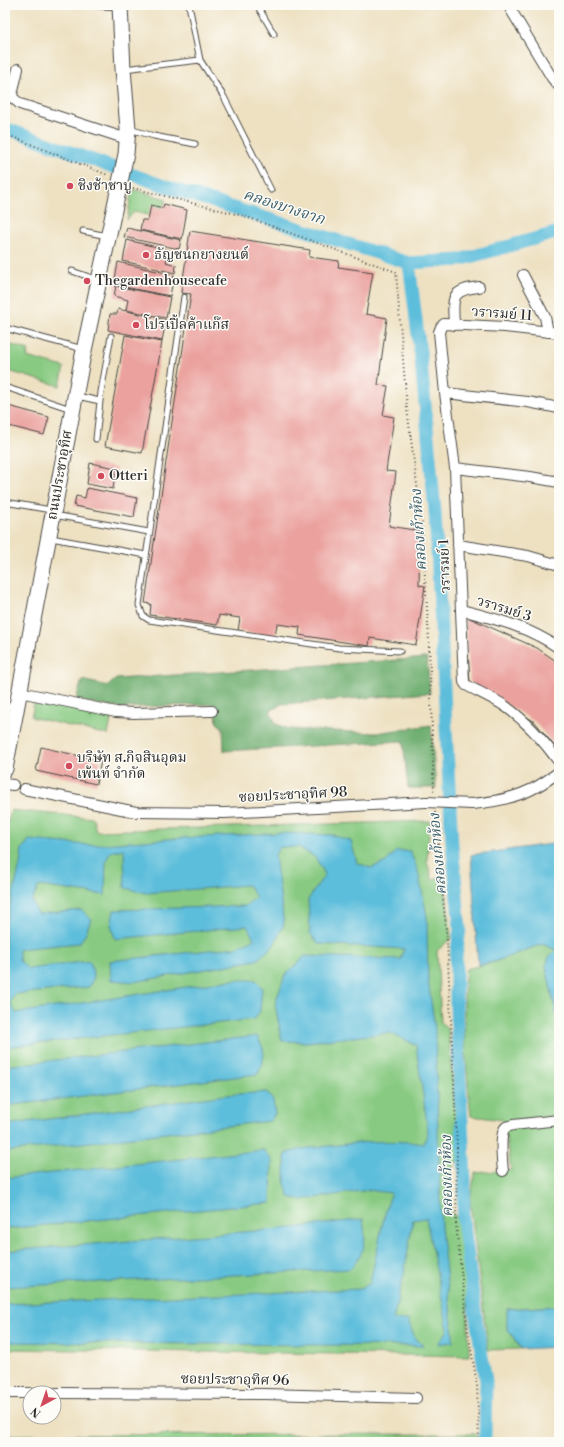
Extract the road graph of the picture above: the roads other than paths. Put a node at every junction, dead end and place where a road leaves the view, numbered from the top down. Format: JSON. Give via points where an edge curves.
{"nodes":[{"id":1,"x":86,"y":5,"type":"edge"},
{"id":2,"x":189,"y":5,"type":"edge"},
{"id":3,"x":257,"y":5,"type":"edge"},
{"id":4,"x":508,"y":5,"type":"edge"},
{"id":5,"x":120,"y":6,"type":"edge"},
{"id":6,"x":274,"y":34,"type":"dead end"},
{"id":7,"x":200,"y":60,"type":"junction"},
{"id":8,"x":18,"y":69,"type":"dead end"},
{"id":9,"x":123,"y":69,"type":"junction"},
{"id":10,"x":559,"y":86,"type":"edge"},
{"id":11,"x":128,"y":134,"type":"junction"},
{"id":12,"x":195,"y":144,"type":"dead end"},
{"id":13,"x":271,"y":190,"type":"dead end"},
{"id":14,"x":83,"y":231,"type":"dead end"},
{"id":15,"x":108,"y":236,"type":"junction"},
{"id":16,"x":72,"y":271,"type":"dead end"},
{"id":17,"x":523,"y":275,"type":"dead end"},
{"id":18,"x":98,"y":280,"type":"junction"},
{"id":19,"x":479,"y":287,"type":"dead end"},
{"id":20,"x":184,"y":297,"type":"dead end"},
{"id":21,"x":454,"y":325,"type":"junction"},
{"id":22,"x":442,"y":326,"type":"joint"},
{"id":23,"x":5,"y":328,"type":"edge"},
{"id":24,"x":548,"y":332,"type":"junction"},
{"id":25,"x":559,"y":333,"type":"edge"},
{"id":26,"x":111,"y":336,"type":"dead end"},
{"id":27,"x":84,"y":349,"type":"junction"},
{"id":28,"x":5,"y":387,"type":"edge"},
{"id":29,"x":445,"y":393,"type":"junction"},
{"id":30,"x":100,"y":401,"type":"junction"},
{"id":31,"x":74,"y":402,"type":"junction"},
{"id":32,"x":559,"y":408,"type":"edge"},
{"id":33,"x":96,"y":439,"type":"dead end"},
{"id":34,"x":455,"y":468,"type":"junction"},
{"id":35,"x":559,"y":482,"type":"edge"},
{"id":36,"x":5,"y":502,"type":"edge"},
{"id":37,"x":53,"y":512,"type":"junction"},
{"id":38,"x":150,"y":532,"type":"junction"},
{"id":39,"x":49,"y":538,"type":"junction"},
{"id":40,"x":458,"y":545,"type":"junction"},
{"id":41,"x":146,"y":555,"type":"junction"},
{"id":42,"x":559,"y":565,"type":"edge"},
{"id":43,"x":461,"y":610,"type":"junction"},
{"id":44,"x":559,"y":648,"type":"edge"},
{"id":45,"x":400,"y":651,"type":"dead end"},
{"id":46,"x":20,"y":692,"type":"junction"},
{"id":47,"x":11,"y":706,"type":"edge"},
{"id":48,"x":212,"y":711,"type":"dead end"},
{"id":49,"x":559,"y":762,"type":"edge"},
{"id":50,"x":5,"y":769,"type":"edge"},
{"id":51,"x":559,"y":772,"type":"edge"},
{"id":52,"x":24,"y":789,"type":"dead end"},
{"id":53,"x":559,"y":1120,"type":"edge"},
{"id":54,"x":503,"y":1171,"type":"dead end"},
{"id":55,"x":5,"y":1393,"type":"edge"},
{"id":56,"x":22,"y":1393,"type":"edge"},
{"id":57,"x":62,"y":1393,"type":"edge"},
{"id":58,"x":416,"y":1398,"type":"dead end"}],
"edges":[{"from":1,"to":5,"type":"lane"},
{"from":2,"to":7,"type":"lane"},
{"from":3,"to":6,"type":"lane"},
{"from":4,"to":10,"type":"street"},
{"from":5,"to":9,"type":"main road","name":"ถนนประชาอุทิศ"},
{"from":7,"to":9,"type":"lane"},
{"from":7,"to":13,"type":"lane","via":[[224,97]]},
{"from":8,"to":11,"type":"street","via":[[12,95],[20,104]]},
{"from":9,"to":11,"type":"main road","name":"ถนนประชาอุทิศ"},
{"from":11,"to":12,"type":"lane"},
{"from":11,"to":15,"type":"main road","name":"ถนนประชาอุทิศ"},
{"from":14,"to":15,"type":"lane"},
{"from":15,"to":18,"type":"main road","name":"ถนนประชาอุทิศ"},
{"from":16,"to":18,"type":"lane"},
{"from":17,"to":24,"type":"street","via":[[546,317]]},
{"from":18,"to":27,"type":"main road","name":"ถนนประชาอุทิศ"},
{"from":19,"to":21,"type":"street","via":[[460,290],[454,296]]},
{"from":20,"to":38,"type":"lane"},
{"from":21,"to":22,"type":"street","name":"วรารมย์ 11"},
{"from":21,"to":24,"type":"street","name":"วรารมย์ 11"},
{"from":22,"to":29,"type":"street","name":"วรารมย์ 1","via":[[439,332]]},
{"from":23,"to":27,"type":"lane"},
{"from":24,"to":25,"type":"street","name":"วรารมย์ 11"},
{"from":26,"to":30,"type":"lane"},
{"from":27,"to":31,"type":"main road","name":"ถนนประชาอุทิศ"},
{"from":28,"to":31,"type":"lane"},
{"from":29,"to":32,"type":"street"},
{"from":29,"to":34,"type":"street","name":"วรารมย์ 1"},
{"from":30,"to":31,"type":"lane"},
{"from":30,"to":33,"type":"lane"},
{"from":31,"to":37,"type":"main road","name":"ถนนประชาอุทิศ"},
{"from":34,"to":35,"type":"street","via":[[530,476]]},
{"from":34,"to":40,"type":"street","name":"วรารมย์ 1"},
{"from":36,"to":37,"type":"lane"},
{"from":37,"to":38,"type":"lane"},
{"from":37,"to":39,"type":"main road","name":"ถนนประชาอุทิศ"},
{"from":38,"to":41,"type":"lane"},
{"from":39,"to":41,"type":"lane"},
{"from":39,"to":46,"type":"main road","name":"ถนนประชาอุทิศ"},
{"from":40,"to":42,"type":"street","via":[[528,556]]},
{"from":40,"to":43,"type":"street","name":"วรารมย์ 1"},
{"from":41,"to":45,"type":"lane","via":[[139,605],[143,616],[148,620],[339,648]]},
{"from":43,"to":44,"type":"street","name":"วรารมย์ 3","via":[[526,629]]},
{"from":43,"to":49,"type":"street","name":"วรารมย์ 1","via":[[464,682],[493,698],[521,719],[547,745]]},
{"from":46,"to":47,"type":"main road","name":"ถนนประชาอุทิศ"},
{"from":46,"to":48,"type":"street","via":[[116,712]]},
{"from":47,"to":50,"type":"main road","name":"ถนนประชาอุทิศ"},
{"from":51,"to":52,"type":"street","name":"ซอยประชาอุทิศ 98","bridge":true,"via":[[537,786],[486,803],[426,802],[225,813],[136,812]]},
{"from":53,"to":54,"type":"street","via":[[506,1127],[502,1137]]},
{"from":55,"to":56,"type":"street"},
{"from":57,"to":58,"type":"street","name":"ซอยประชาอุทิศ 96"}]}
